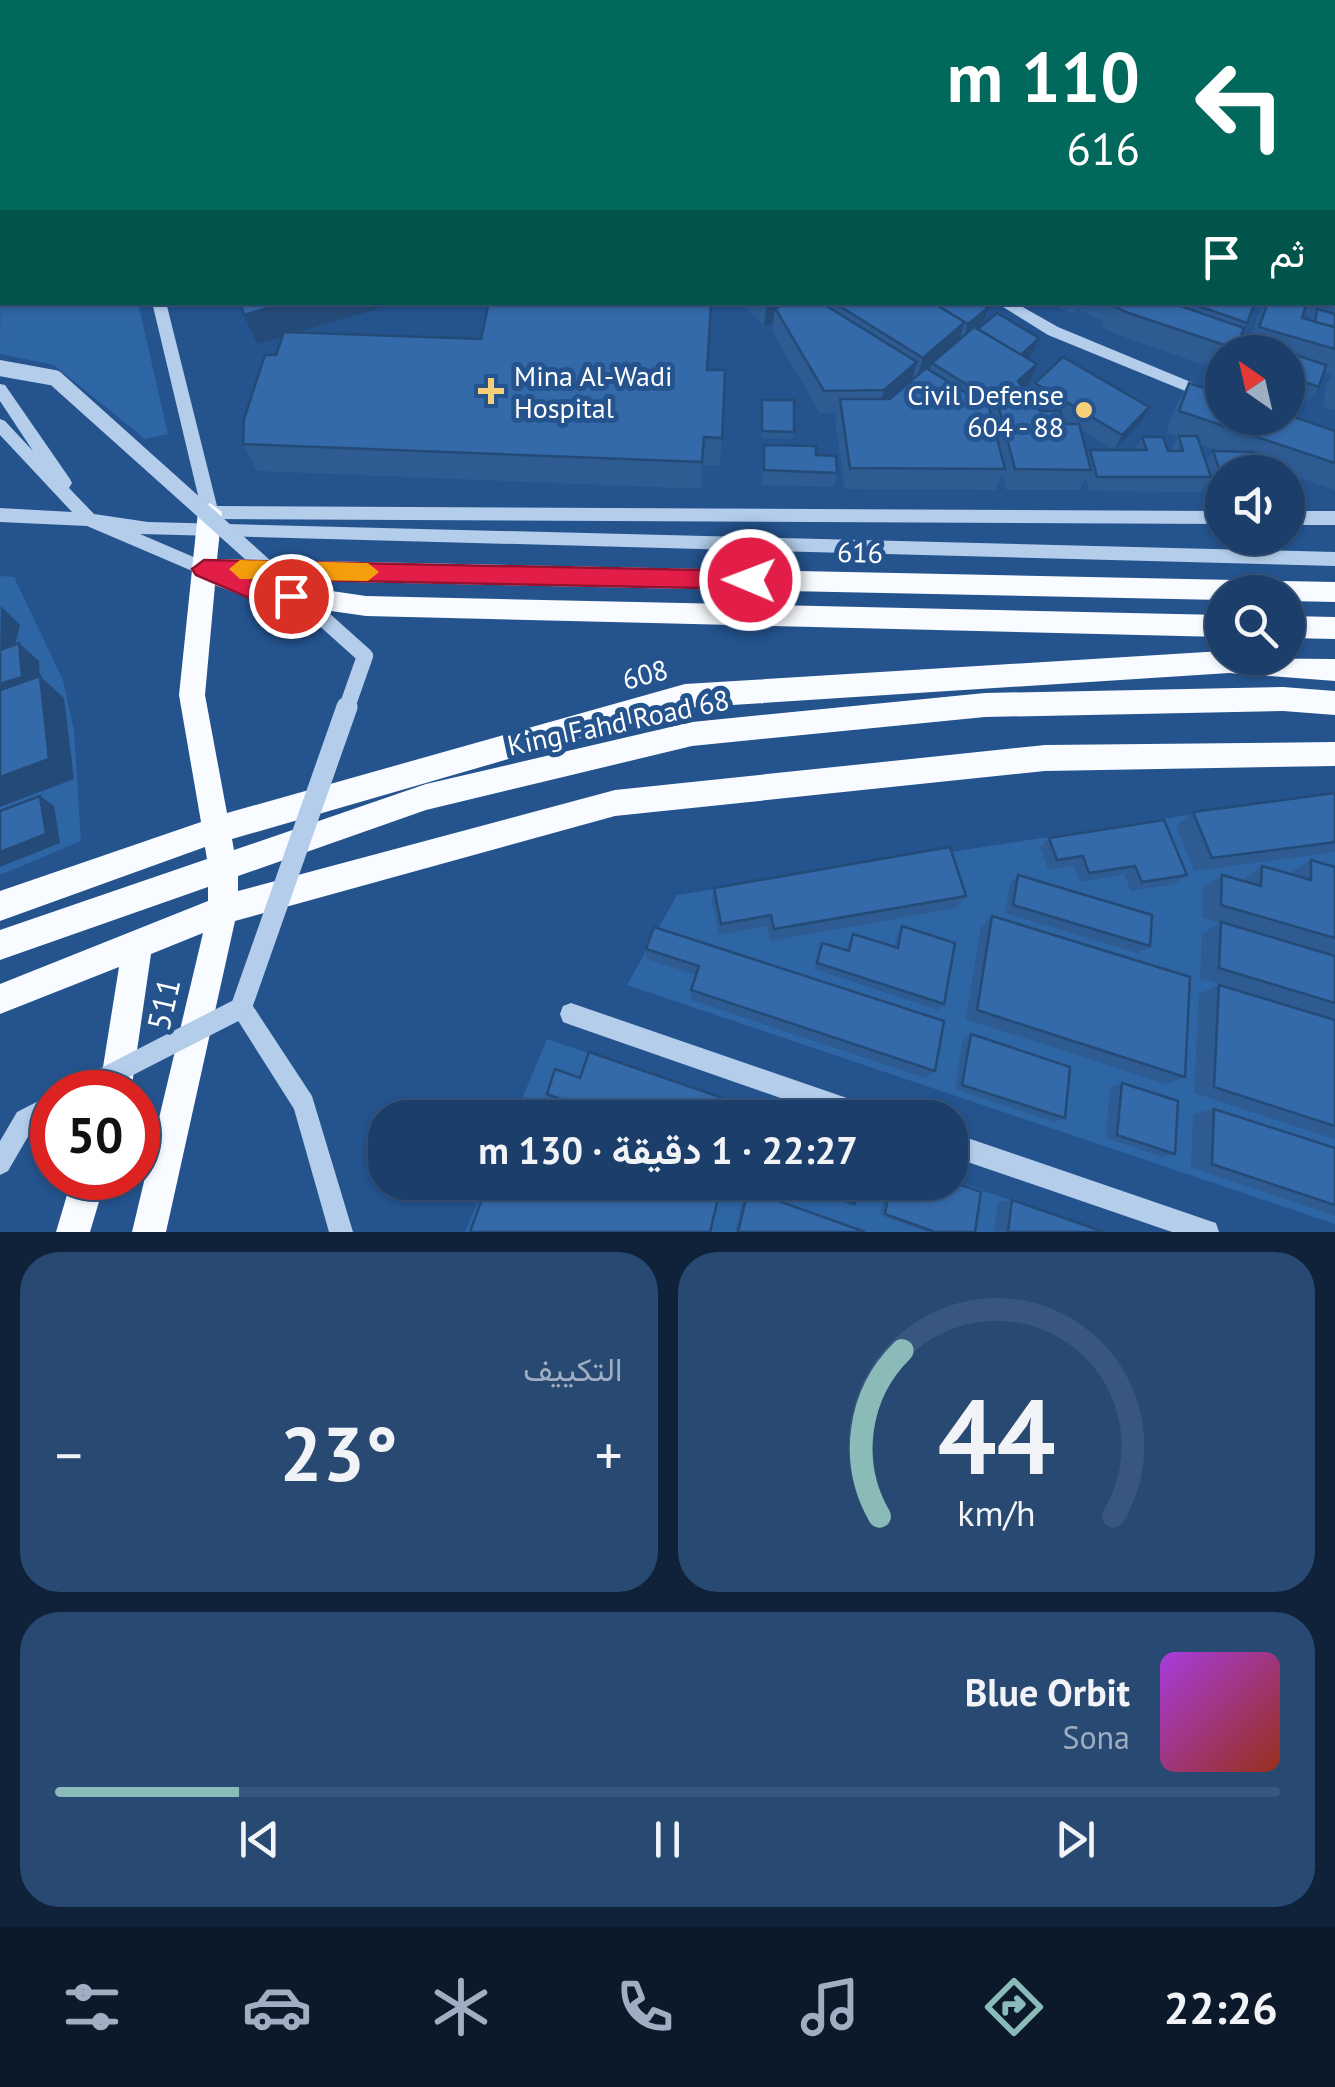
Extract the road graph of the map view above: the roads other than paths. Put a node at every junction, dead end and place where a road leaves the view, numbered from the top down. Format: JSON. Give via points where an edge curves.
{"nodes":[{"id":1,"x":160,"y":305,"type":"edge"},
{"id":2,"x":1007,"y":305,"type":"edge"},
{"id":3,"x":0,"y":368,"type":"edge"},
{"id":4,"x":0,"y":389,"type":"edge"},
{"id":5,"x":1205,"y":393,"type":"edge"},
{"id":6,"x":0,"y":426,"type":"edge"},
{"id":7,"x":0,"y":515,"type":"edge"},
{"id":8,"x":1205,"y":518,"type":"edge"},
{"id":9,"x":1305,"y":518,"type":"edge"},
{"id":10,"x":1335,"y":518,"type":"edge"},
{"id":11,"x":89,"y":520,"type":"junction"},
{"id":12,"x":208,"y":522,"type":"junction"},
{"id":13,"x":1335,"y":559,"type":"edge"},
{"id":14,"x":204,"y":569,"type":"junction"},
{"id":15,"x":1335,"y":592,"type":"edge"},
{"id":16,"x":1205,"y":626,"type":"edge"},
{"id":17,"x":1305,"y":627,"type":"edge"},
{"id":18,"x":1335,"y":628,"type":"edge"},
{"id":19,"x":1335,"y":670,"type":"edge"},
{"id":20,"x":1335,"y":703,"type":"edge"},
{"id":21,"x":1335,"y":754,"type":"edge"},
{"id":22,"x":216,"y":830,"type":"junction"},
{"id":23,"x":224,"y":866,"type":"junction"},
{"id":24,"x":0,"y":906,"type":"edge"},
{"id":25,"x":223,"y":910,"type":"junction"},
{"id":26,"x":138,"y":942,"type":"junction"},
{"id":27,"x":0,"y":945,"type":"edge"},
{"id":28,"x":0,"y":999,"type":"edge"},
{"id":29,"x":241,"y":1008,"type":"junction"},
{"id":30,"x":571,"y":1014,"type":"dead end"},
{"id":31,"x":118,"y":1070,"type":"edge"},
{"id":32,"x":120,"y":1070,"type":"edge"},
{"id":33,"x":821,"y":1100,"type":"edge"},
{"id":34,"x":30,"y":1117,"type":"edge"},
{"id":35,"x":968,"y":1150,"type":"edge"},
{"id":36,"x":0,"y":1163,"type":"edge"},
{"id":37,"x":83,"y":1200,"type":"edge"},
{"id":38,"x":73,"y":1232,"type":"edge"},
{"id":39,"x":150,"y":1232,"type":"edge"},
{"id":40,"x":341,"y":1232,"type":"edge"},
{"id":41,"x":1207,"y":1232,"type":"edge"}],
"edges":[{"from":1,"to":12,"type":"street"},
{"from":2,"to":5,"type":"street","via":[[1053,331]]},
{"from":3,"to":29,"type":"street","bridge":true,"via":[[55,378],[365,656]]},
{"from":4,"to":11,"type":"street"},
{"from":6,"to":11,"type":"street"},
{"from":7,"to":11,"type":"street","name":"616"},
{"from":8,"to":12,"type":"street"},
{"from":9,"to":10,"type":"street"},
{"from":11,"to":12,"type":"street"},
{"from":11,"to":14,"type":"street","name":"616"},
{"from":12,"to":13,"type":"street"},
{"from":12,"to":14,"type":"main road","name":"511"},
{"from":14,"to":15,"type":"main road","name":"616"},
{"from":14,"to":16,"type":"main road","name":"616","via":[[254,590],[366,606]]},
{"from":14,"to":22,"type":"main road","name":"511","via":[[192,696]]},
{"from":17,"to":18,"type":"main road"},
{"from":19,"to":22,"type":"main road","name":"608","via":[[1229,662],[685,696]]},
{"from":20,"to":23,"type":"main road","name":"King Fahd Road 68","via":[[985,705],[692,734],[426,797]]},
{"from":21,"to":25,"type":"main road","via":[[1045,758],[615,802]]},
{"from":22,"to":23,"type":"main road","name":"511"},
{"from":22,"to":24,"type":"main road","name":"608"},
{"from":23,"to":25,"type":"main road","name":"511"},
{"from":23,"to":27,"type":"main road","name":"King Fahd Road 68"},
{"from":25,"to":26,"type":"main road"},
{"from":25,"to":39,"type":"main road","name":"511"},
{"from":26,"to":28,"type":"main road"},
{"from":26,"to":31,"type":"main road","name":"511"},
{"from":29,"to":32,"type":"street","bridge":true},
{"from":29,"to":40,"type":"street","via":[[304,1104]]},
{"from":30,"to":33,"type":"street"},
{"from":34,"to":36,"type":"street"},
{"from":35,"to":41,"type":"street"},
{"from":37,"to":38,"type":"main road"}]}
